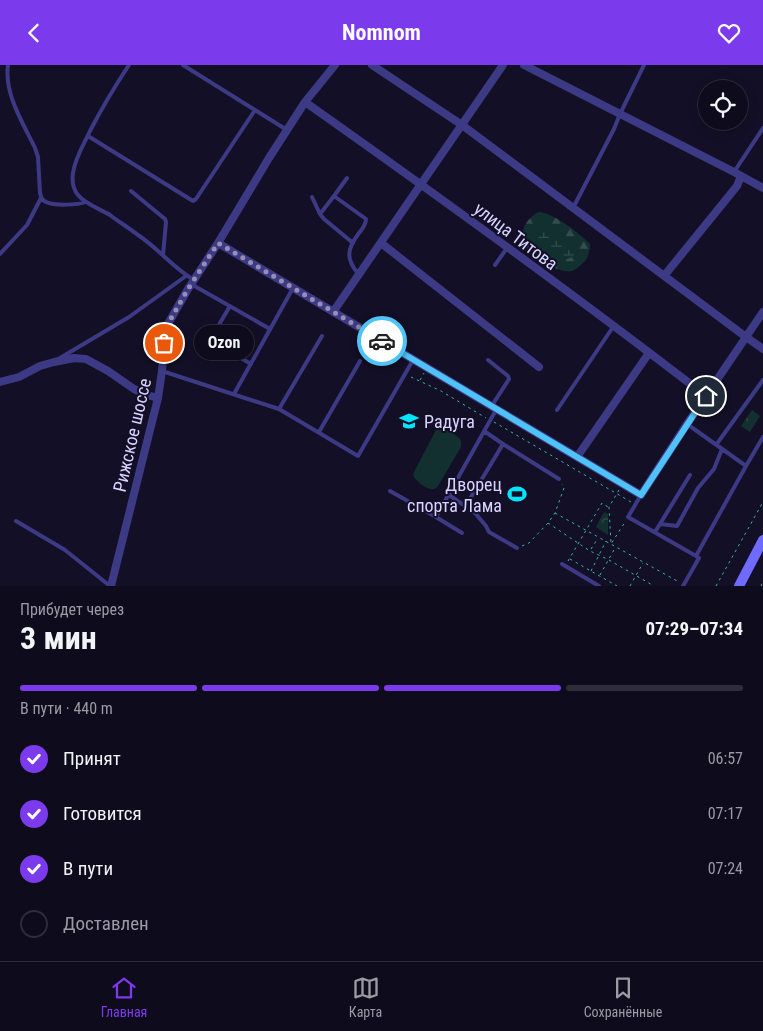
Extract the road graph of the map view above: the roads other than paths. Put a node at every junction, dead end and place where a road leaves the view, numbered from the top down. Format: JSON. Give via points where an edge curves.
{"nodes":[{"id":1,"x":8,"y":65,"type":"edge"},
{"id":2,"x":129,"y":65,"type":"edge"},
{"id":3,"x":183,"y":65,"type":"edge"},
{"id":4,"x":335,"y":65,"type":"edge"},
{"id":5,"x":372,"y":65,"type":"edge"},
{"id":6,"x":503,"y":65,"type":"edge"},
{"id":7,"x":524,"y":65,"type":"edge"},
{"id":8,"x":644,"y":65,"type":"edge"},
{"id":9,"x":305,"y":102,"type":"junction"},
{"id":10,"x":255,"y":110,"type":"junction"},
{"id":11,"x":620,"y":114,"type":"junction"},
{"id":12,"x":462,"y":125,"type":"junction"},
{"id":13,"x":763,"y":127,"type":"edge"},
{"id":14,"x":287,"y":130,"type":"junction"},
{"id":15,"x":88,"y":136,"type":"junction"},
{"id":16,"x":738,"y":174,"type":"junction"},
{"id":17,"x":347,"y":178,"type":"dead end"},
{"id":18,"x":422,"y":185,"type":"junction"},
{"id":19,"x":763,"y":188,"type":"edge"},
{"id":20,"x":131,"y":191,"type":"dead end"},
{"id":21,"x":334,"y":196,"type":"junction"},
{"id":22,"x":312,"y":197,"type":"dead end"},
{"id":23,"x":41,"y":198,"type":"junction"},
{"id":24,"x":86,"y":202,"type":"junction"},
{"id":25,"x":573,"y":208,"type":"junction"},
{"id":26,"x":320,"y":214,"type":"junction"},
{"id":27,"x":218,"y":243,"type":"junction"},
{"id":28,"x":353,"y":243,"type":"junction"},
{"id":29,"x":380,"y":243,"type":"junction"},
{"id":30,"x":507,"y":248,"type":"junction"},
{"id":31,"x":0,"y":254,"type":"edge"},
{"id":32,"x":163,"y":255,"type":"junction"},
{"id":33,"x":495,"y":265,"type":"dead end"},
{"id":34,"x":359,"y":275,"type":"junction"},
{"id":35,"x":186,"y":276,"type":"junction"},
{"id":36,"x":664,"y":276,"type":"junction"},
{"id":37,"x":193,"y":282,"type":"junction"},
{"id":38,"x":293,"y":288,"type":"junction"},
{"id":39,"x":230,"y":306,"type":"junction"},
{"id":40,"x":763,"y":311,"type":"edge"},
{"id":41,"x":333,"y":312,"type":"junction"},
{"id":42,"x":614,"y":327,"type":"junction"},
{"id":43,"x":270,"y":329,"type":"junction"},
{"id":44,"x":322,"y":336,"type":"dead end"},
{"id":45,"x":746,"y":337,"type":"junction"},
{"id":46,"x":763,"y":349,"type":"edge"},
{"id":47,"x":649,"y":353,"type":"junction"},
{"id":48,"x":413,"y":360,"type":"junction"},
{"id":49,"x":488,"y":360,"type":"dead end"},
{"id":50,"x":360,"y":361,"type":"dead end"},
{"id":51,"x":54,"y":362,"type":"junction"},
{"id":52,"x":251,"y":364,"type":"junction"},
{"id":53,"x":539,"y":367,"type":"dead end"},
{"id":54,"x":162,"y":371,"type":"junction"},
{"id":55,"x":763,"y":380,"type":"edge"},
{"id":56,"x":0,"y":382,"type":"edge"},
{"id":57,"x":234,"y":395,"type":"junction"},
{"id":58,"x":706,"y":396,"type":"junction"},
{"id":59,"x":158,"y":398,"type":"junction"},
{"id":60,"x":494,"y":408,"type":"junction"},
{"id":61,"x":279,"y":409,"type":"junction"},
{"id":62,"x":557,"y":410,"type":"dead end"},
{"id":63,"x":687,"y":424,"type":"junction"},
{"id":64,"x":484,"y":431,"type":"junction"},
{"id":65,"x":319,"y":432,"type":"junction"},
{"id":66,"x":763,"y":437,"type":"edge"},
{"id":67,"x":503,"y":444,"type":"junction"},
{"id":68,"x":716,"y":445,"type":"junction"},
{"id":69,"x":722,"y":449,"type":"junction"},
{"id":70,"x":577,"y":457,"type":"junction"},
{"id":71,"x":746,"y":465,"type":"junction"},
{"id":72,"x":690,"y":475,"type":"dead end"},
{"id":73,"x":559,"y":479,"type":"road end"},
{"id":74,"x":390,"y":491,"type":"dead end"},
{"id":75,"x":449,"y":495,"type":"junction"},
{"id":76,"x":641,"y":495,"type":"junction"},
{"id":77,"x":465,"y":507,"type":"junction"},
{"id":78,"x":436,"y":517,"type":"junction"},
{"id":79,"x":16,"y":521,"type":"dead end"},
{"id":80,"x":660,"y":524,"type":"junction"},
{"id":81,"x":462,"y":533,"type":"dead end"},
{"id":82,"x":655,"y":533,"type":"junction"},
{"id":83,"x":763,"y":540,"type":"edge"},
{"id":84,"x":517,"y":548,"type":"road end"},
{"id":85,"x":696,"y":556,"type":"junction"},
{"id":86,"x":562,"y":564,"type":"dead end"},
{"id":87,"x":596,"y":585,"type":"edge"},
{"id":88,"x":683,"y":585,"type":"edge"},
{"id":89,"x":111,"y":586,"type":"edge"},
{"id":90,"x":739,"y":586,"type":"edge"}],
"edges":[{"from":1,"to":23,"type":"lane","via":[[11,95],[38,157]]},
{"from":2,"to":15,"type":"lane"},
{"from":3,"to":10,"type":"lane"},
{"from":4,"to":9,"type":"street","name":"Рижское шоссе"},
{"from":5,"to":12,"type":"street"},
{"from":6,"to":12,"type":"street"},
{"from":7,"to":11,"type":"street"},
{"from":8,"to":11,"type":"lane"},
{"from":9,"to":14,"type":"street","name":"Рижское шоссе"},
{"from":9,"to":18,"type":"street","name":"улица Титова"},
{"from":10,"to":14,"type":"lane"},
{"from":10,"to":15,"type":"lane","via":[[193,201]]},
{"from":11,"to":16,"type":"street"},
{"from":11,"to":25,"type":"lane"},
{"from":12,"to":18,"type":"street"},
{"from":12,"to":25,"type":"street"},
{"from":13,"to":16,"type":"lane"},
{"from":14,"to":27,"type":"street","name":"Рижское шоссе"},
{"from":15,"to":24,"type":"lane","via":[[77,161],[73,181],[78,195]]},
{"from":16,"to":19,"type":"street"},
{"from":16,"to":36,"type":"street","via":[[737,186]]},
{"from":17,"to":21,"type":"lane"},
{"from":18,"to":29,"type":"street"},
{"from":18,"to":30,"type":"street","name":"улица Титова"},
{"from":20,"to":32,"type":"lane","via":[[166,222]]},
{"from":21,"to":26,"type":"lane"},
{"from":21,"to":28,"type":"lane","via":[[366,219]]},
{"from":22,"to":26,"type":"lane"},
{"from":23,"to":24,"type":"lane","via":[[52,204]]},
{"from":23,"to":31,"type":"lane","via":[[26,225]]},
{"from":24,"to":32,"type":"lane","via":[[110,215]]},
{"from":25,"to":36,"type":"street"},
{"from":26,"to":28,"type":"lane"},
{"from":27,"to":37,"type":"street","name":"Рижское шоссе"},
{"from":27,"to":38,"type":"street"},
{"from":28,"to":34,"type":"lane","via":[[349,257]]},
{"from":29,"to":34,"type":"street"},
{"from":29,"to":53,"type":"street"},
{"from":30,"to":33,"type":"lane"},
{"from":30,"to":42,"type":"street","name":"улица Титова"},
{"from":32,"to":35,"type":"lane"},
{"from":34,"to":41,"type":"street"},
{"from":35,"to":37,"type":"lane"},
{"from":35,"to":51,"type":"lane","via":[[129,317]]},
{"from":36,"to":45,"type":"street"},
{"from":37,"to":39,"type":"lane"},
{"from":37,"to":54,"type":"street","name":"Рижское шоссе","via":[[165,329]]},
{"from":38,"to":41,"type":"street"},
{"from":38,"to":43,"type":"lane"},
{"from":39,"to":43,"type":"lane"},
{"from":39,"to":52,"type":"lane","via":[[210,339]]},
{"from":40,"to":45,"type":"street"},
{"from":41,"to":48,"type":"street"},
{"from":42,"to":47,"type":"street","name":"улица Титова"},
{"from":42,"to":62,"type":"lane"},
{"from":43,"to":52,"type":"lane"},
{"from":44,"to":61,"type":"lane"},
{"from":45,"to":46,"type":"street"},
{"from":45,"to":58,"type":"street"},
{"from":47,"to":58,"type":"street","name":"улица Титова"},
{"from":47,"to":70,"type":"street"},
{"from":48,"to":60,"type":"street"},
{"from":48,"to":65,"type":"lane","via":[[358,456]]},
{"from":49,"to":60,"type":"lane","via":[[509,379]]},
{"from":50,"to":65,"type":"lane"},
{"from":51,"to":56,"type":"street"},
{"from":51,"to":59,"type":"street","via":[[86,359],[134,389]]},
{"from":52,"to":57,"type":"lane"},
{"from":54,"to":57,"type":"lane"},
{"from":54,"to":59,"type":"street","name":"Рижское шоссе"},
{"from":55,"to":68,"type":"lane"},
{"from":57,"to":61,"type":"lane"},
{"from":58,"to":63,"type":"street"},
{"from":59,"to":89,"type":"street","name":"Рижское шоссе"},
{"from":60,"to":64,"type":"lane"},
{"from":60,"to":70,"type":"street"},
{"from":61,"to":65,"type":"lane"},
{"from":63,"to":68,"type":"lane"},
{"from":63,"to":76,"type":"street"},
{"from":64,"to":67,"type":"lane"},
{"from":64,"to":75,"type":"lane"},
{"from":66,"to":71,"type":"lane"},
{"from":67,"to":73,"type":"lane"},
{"from":67,"to":77,"type":"lane"},
{"from":68,"to":69,"type":"lane"},
{"from":69,"to":71,"type":"lane"},
{"from":69,"to":80,"type":"lane","via":[[714,469],[698,488],[676,526]]},
{"from":70,"to":76,"type":"street"},
{"from":71,"to":85,"type":"lane"},
{"from":72,"to":80,"type":"lane"},
{"from":74,"to":78,"type":"lane"},
{"from":75,"to":77,"type":"lane"},
{"from":75,"to":78,"type":"lane"},
{"from":76,"to":82,"type":"lane","via":[[628,517]]},
{"from":77,"to":84,"type":"lane","via":[[475,513],[489,532]]},
{"from":78,"to":81,"type":"lane"},
{"from":79,"to":89,"type":"lane","via":[[65,551]]},
{"from":80,"to":82,"type":"lane"},
{"from":82,"to":85,"type":"lane"},
{"from":83,"to":90,"type":"main road"},
{"from":85,"to":88,"type":"lane","via":[[699,558]]},
{"from":86,"to":87,"type":"lane"}]}
